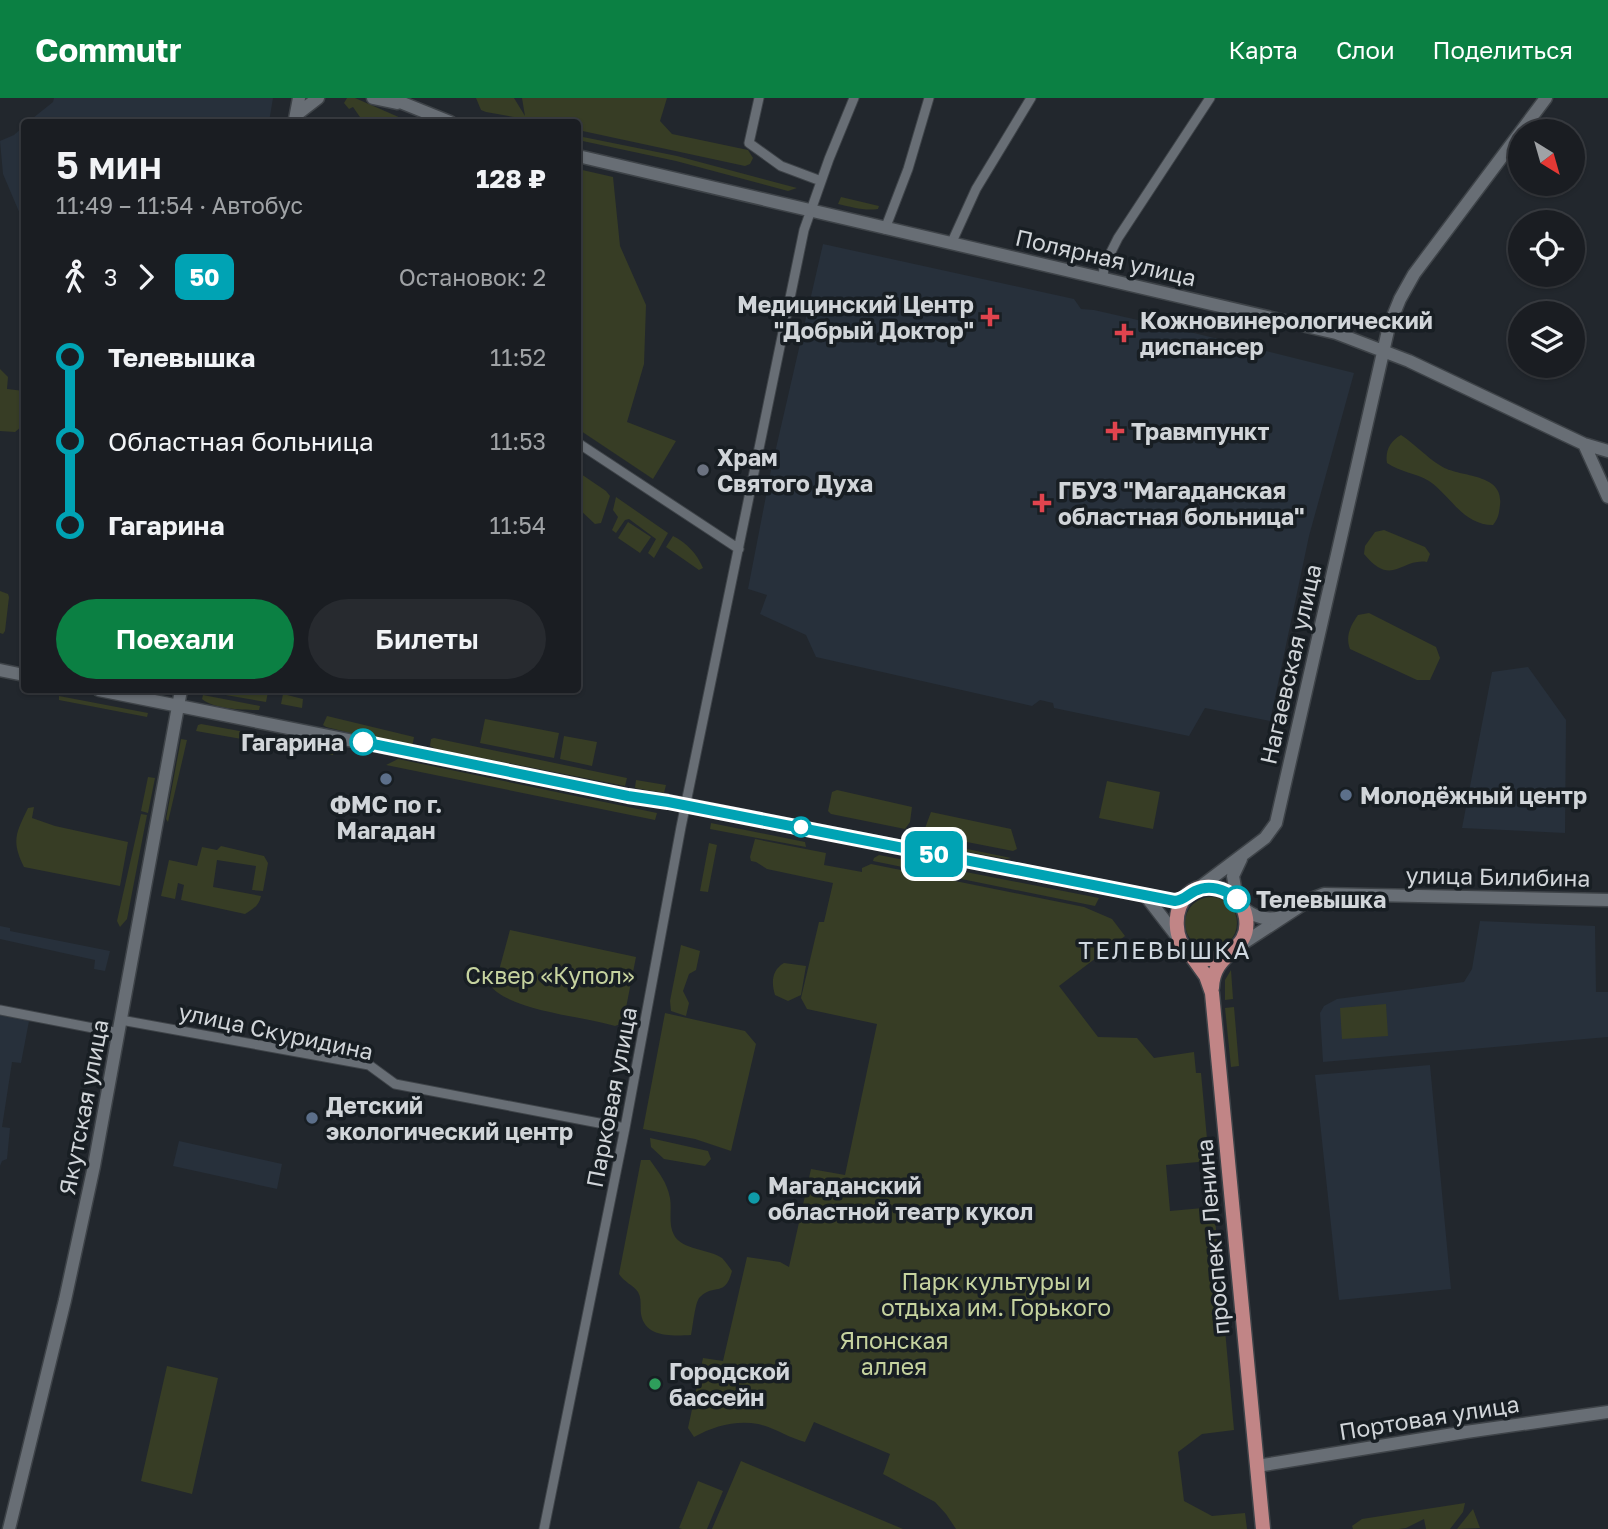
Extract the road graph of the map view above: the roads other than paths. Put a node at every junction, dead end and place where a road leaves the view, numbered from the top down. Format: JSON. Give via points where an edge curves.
{"nodes":[{"id":1,"x":299,"y":98,"type":"edge"},
{"id":2,"x":318,"y":98,"type":"edge"},
{"id":3,"x":373,"y":98,"type":"edge"},
{"id":4,"x":390,"y":98,"type":"edge"},
{"id":5,"x":760,"y":98,"type":"edge"},
{"id":6,"x":854,"y":98,"type":"edge"},
{"id":7,"x":929,"y":98,"type":"edge"},
{"id":8,"x":1031,"y":98,"type":"edge"},
{"id":9,"x":1210,"y":98,"type":"edge"},
{"id":10,"x":1546,"y":98,"type":"edge"},
{"id":11,"x":405,"y":105,"type":"junction"},
{"id":12,"x":295,"y":119,"type":"edge"},
{"id":13,"x":442,"y":119,"type":"edge"},
{"id":14,"x":581,"y":157,"type":"edge"},
{"id":15,"x":821,"y":181,"type":"junction"},
{"id":16,"x":809,"y":211,"type":"junction"},
{"id":17,"x":885,"y":229,"type":"junction"},
{"id":18,"x":951,"y":244,"type":"junction"},
{"id":19,"x":1103,"y":278,"type":"junction"},
{"id":20,"x":1384,"y":351,"type":"junction"},
{"id":21,"x":1584,"y":443,"type":"junction"},
{"id":22,"x":581,"y":445,"type":"edge"},
{"id":23,"x":1608,"y":451,"type":"edge"},
{"id":24,"x":1608,"y":497,"type":"edge"},
{"id":25,"x":739,"y":549,"type":"junction"},
{"id":26,"x":0,"y":670,"type":"edge"},
{"id":27,"x":21,"y":674,"type":"edge"},
{"id":28,"x":115,"y":693,"type":"edge"},
{"id":29,"x":180,"y":693,"type":"edge"},
{"id":30,"x":178,"y":705,"type":"junction"},
{"id":31,"x":685,"y":805,"type":"junction"},
{"id":32,"x":1243,"y":855,"type":"junction"},
{"id":33,"x":1145,"y":895,"type":"junction"},
{"id":34,"x":1189,"y":895,"type":"junction"},
{"id":35,"x":1608,"y":900,"type":"edge"},
{"id":36,"x":1239,"y":902,"type":"junction"},
{"id":37,"x":1288,"y":914,"type":"junction"},
{"id":38,"x":1183,"y":944,"type":"junction"},
{"id":39,"x":1232,"y":951,"type":"junction"},
{"id":40,"x":1212,"y":993,"type":"junction"},
{"id":41,"x":0,"y":1010,"type":"edge"},
{"id":42,"x":120,"y":1026,"type":"junction"},
{"id":43,"x":625,"y":1128,"type":"junction"},
{"id":44,"x":1608,"y":1412,"type":"edge"},
{"id":45,"x":1256,"y":1466,"type":"junction"},
{"id":46,"x":9,"y":1529,"type":"edge"},
{"id":47,"x":544,"y":1529,"type":"edge"},
{"id":48,"x":1263,"y":1529,"type":"edge"}],
"edges":[{"from":1,"to":12,"type":"main road"},
{"from":2,"to":12,"type":"main road"},
{"from":3,"to":11,"type":"main road"},
{"from":4,"to":11,"type":"main road"},
{"from":5,"to":15,"type":"street","via":[[749,143],[781,166]]},
{"from":6,"to":15,"type":"street","name":"Парковая улица"},
{"from":7,"to":17,"type":"street"},
{"from":8,"to":18,"type":"street","via":[[976,189]]},
{"from":9,"to":19,"type":"street","via":[[1118,238]]},
{"from":10,"to":20,"type":"main road","name":"Нагаевская улица","via":[[1414,275],[1395,309]]},
{"from":11,"to":13,"type":"main road"},
{"from":14,"to":16,"type":"main road","name":"Полярная улица"},
{"from":15,"to":16,"type":"street","name":"Парковая улица"},
{"from":16,"to":17,"type":"main road","name":"Полярная улица"},
{"from":16,"to":25,"type":"street","name":"Парковая улица"},
{"from":17,"to":18,"type":"main road","name":"Полярная улица"},
{"from":18,"to":19,"type":"main road","name":"Полярная улица"},
{"from":19,"to":20,"type":"main road","name":"Полярная улица","via":[[1323,329]]},
{"from":20,"to":21,"type":"main road","name":"Полярная улица"},
{"from":20,"to":32,"type":"main road","name":"Нагаевская улица","via":[[1276,822],[1269,834]]},
{"from":21,"to":23,"type":"main road","name":"Полярная улица"},
{"from":21,"to":24,"type":"main road"},
{"from":22,"to":25,"type":"street"},
{"from":25,"to":31,"type":"street","name":"Парковая улица"},
{"from":26,"to":27,"type":"main road"},
{"from":28,"to":30,"type":"main road"},
{"from":29,"to":30,"type":"main road","name":"Якутская улица"},
{"from":30,"to":31,"type":"main road"},
{"from":30,"to":42,"type":"main road","name":"Якутская улица"},
{"from":31,"to":33,"type":"main road"},
{"from":31,"to":43,"type":"street","name":"Парковая улица"},
{"from":32,"to":34,"type":"main road","name":"Нагаевская улица"},
{"from":32,"to":36,"type":"main road","via":[[1233,876]]},
{"from":33,"to":34,"type":"main road","via":[[1175,901]]},
{"from":33,"to":38,"type":"main road"},
{"from":34,"to":36,"type":"main road","via":[[1213,888],[1225,890]]},
{"from":34,"to":38,"type":"main road","via":[[1175,918]]},
{"from":35,"to":37,"type":"main road","name":"улица Билибина","via":[[1335,892],[1316,896]]},
{"from":36,"to":37,"type":"main road","via":[[1255,916]]},
{"from":36,"to":39,"type":"main road","via":[[1246,928]]},
{"from":37,"to":39,"type":"main road","name":"улица Билибина"},
{"from":38,"to":39,"type":"main road","via":[[1197,956],[1208,958]]},
{"from":38,"to":40,"type":"main road","name":"проспект Ленина"},
{"from":39,"to":40,"type":"main road","via":[[1216,968]]},
{"from":40,"to":45,"type":"main road","name":"проспект Ленина"},
{"from":41,"to":42,"type":"street","name":"улица Скуридина"},
{"from":42,"to":43,"type":"street","name":"улица Скуридина","via":[[369,1066],[395,1084]]},
{"from":42,"to":46,"type":"main road","name":"Якутская улица","via":[[80,1234]]},
{"from":43,"to":47,"type":"street","name":"Парковая улица"},
{"from":44,"to":45,"type":"main road","name":"Портовая улица"},
{"from":45,"to":48,"type":"main road","name":"проспект Ленина"}]}
